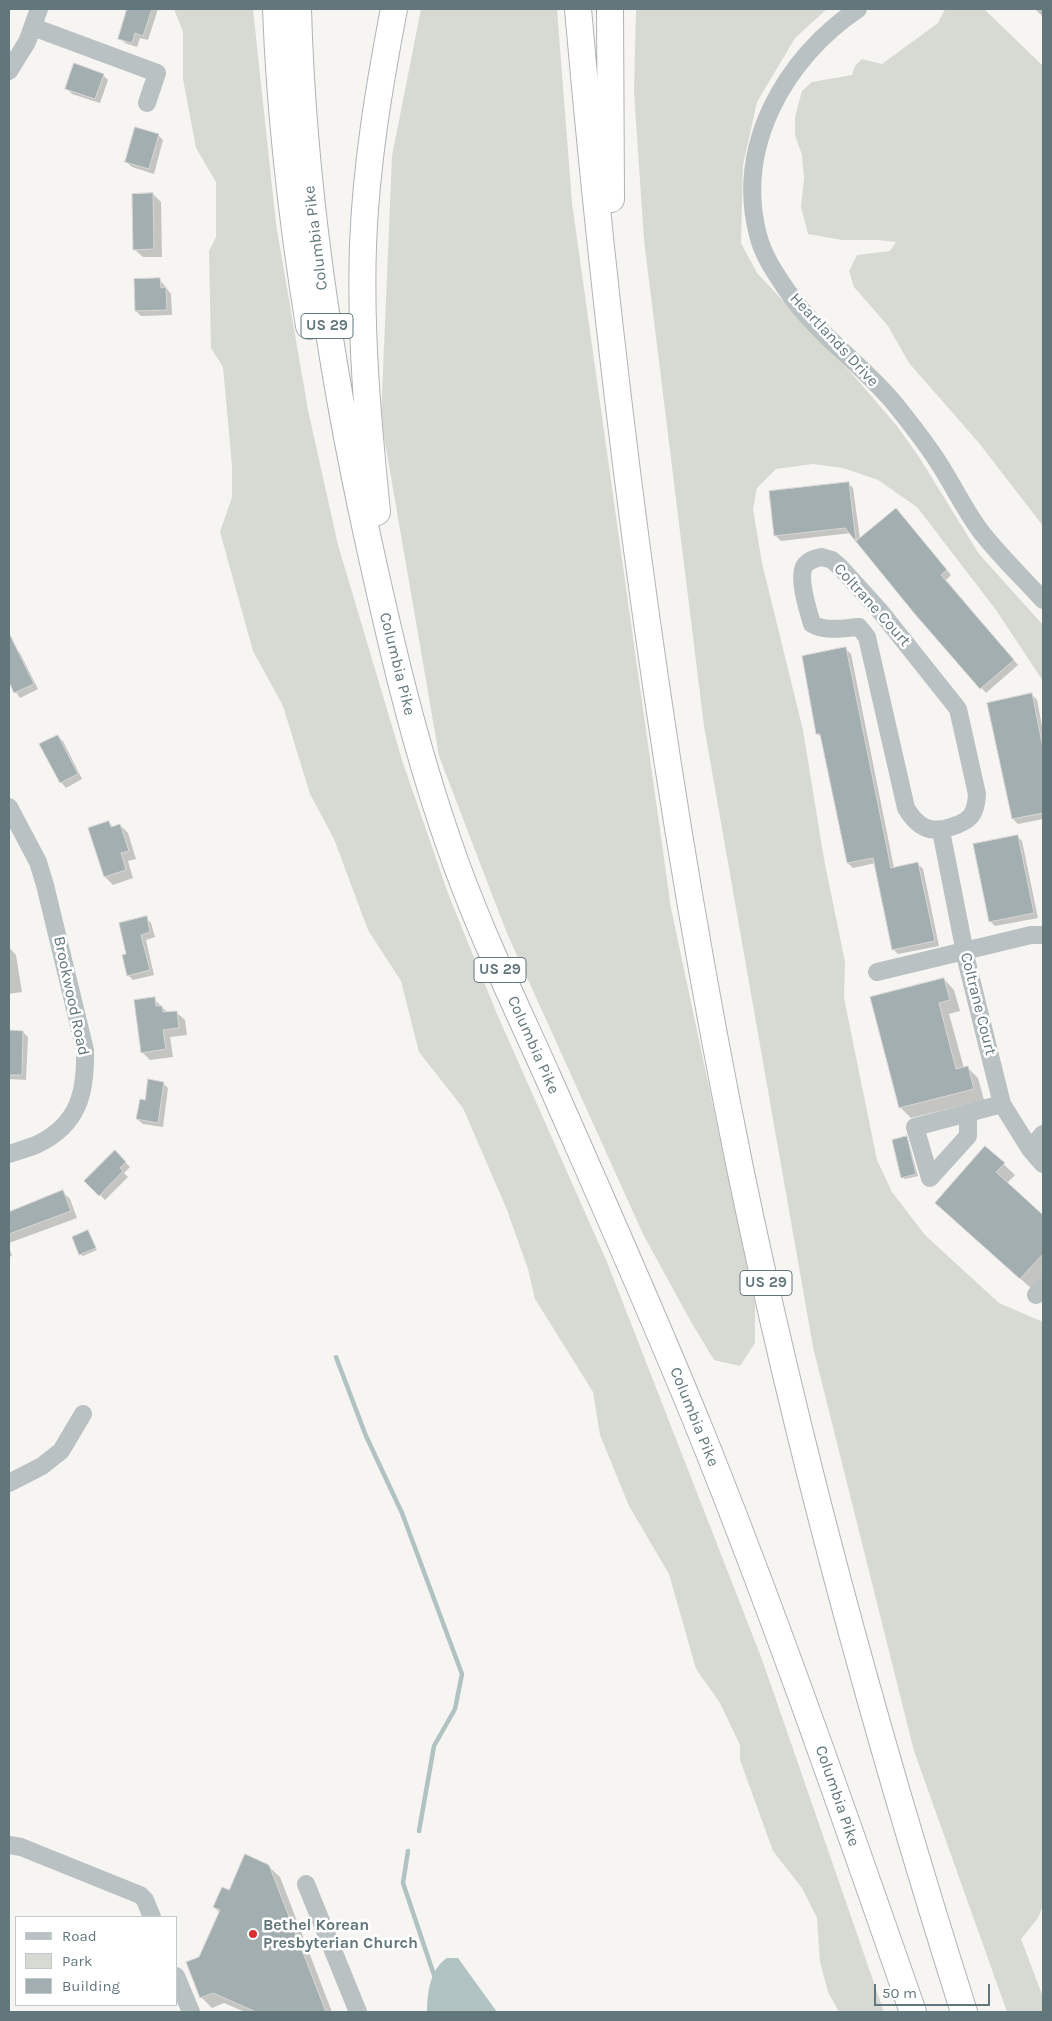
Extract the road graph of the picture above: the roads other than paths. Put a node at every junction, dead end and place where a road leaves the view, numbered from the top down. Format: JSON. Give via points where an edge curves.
{"nodes":[{"id":1,"x":39,"y":9,"type":"edge"},
{"id":2,"x":276,"y":9,"type":"edge"},
{"id":3,"x":298,"y":9,"type":"edge"},
{"id":4,"x":394,"y":9,"type":"edge"},
{"id":5,"x":578,"y":9,"type":"edge"},
{"id":6,"x":610,"y":9,"type":"edge"},
{"id":7,"x":858,"y":9,"type":"edge"},
{"id":8,"x":32,"y":27,"type":"junction"},
{"id":9,"x":9,"y":71,"type":"edge"},
{"id":10,"x":147,"y":103,"type":"dead end"},
{"id":11,"x":614,"y":352,"type":"junction"},
{"id":12,"x":1043,"y":600,"type":"edge"},
{"id":13,"x":880,"y":611,"type":"junction"},
{"id":14,"x":859,"y":627,"type":"junction"},
{"id":15,"x":390,"y":638,"type":"junction"},
{"id":16,"x":414,"y":735,"type":"junction"},
{"id":17,"x":9,"y":807,"type":"edge"},
{"id":18,"x":940,"y":831,"type":"junction"},
{"id":19,"x":1043,"y":934,"type":"edge"},
{"id":20,"x":964,"y":951,"type":"junction"},
{"id":21,"x":877,"y":972,"type":"dead end"},
{"id":22,"x":1002,"y":1104,"type":"junction"},
{"id":23,"x":968,"y":1113,"type":"dead end"},
{"id":24,"x":1043,"y":1134,"type":"edge"},
{"id":25,"x":1030,"y":1149,"type":"junction"},
{"id":26,"x":9,"y":1154,"type":"edge"},
{"id":27,"x":1043,"y":1164,"type":"edge"},
{"id":28,"x":84,"y":1414,"type":"dead end"},
{"id":29,"x":9,"y":1483,"type":"edge"},
{"id":30,"x":9,"y":1845,"type":"edge"},
{"id":31,"x":306,"y":1884,"type":"dead end"},
{"id":32,"x":152,"y":1916,"type":"edge"},
{"id":33,"x":178,"y":1981,"type":"edge"},
{"id":34,"x":191,"y":2012,"type":"edge"},
{"id":35,"x":358,"y":2012,"type":"edge"},
{"id":36,"x":913,"y":2012,"type":"edge"},
{"id":37,"x":964,"y":2012,"type":"edge"}],
"edges":[{"from":1,"to":8,"type":"street"},
{"from":2,"to":16,"type":"highway","via":[[280,93],[296,244],[324,414],[341,493],[378,631]]},
{"from":3,"to":15,"type":"highway","name":"Columbia Pike","number":"US 29","via":[[315,244],[327,328],[341,411]]},
{"from":4,"to":15,"type":"highway","via":[[369,164],[362,314],[366,407]]},
{"from":5,"to":11,"type":"highway","number":"US 29","via":[[596,208]]},
{"from":6,"to":11,"type":"highway"},
{"from":7,"to":12,"type":"street","name":"Heartlands Drive","via":[[803,57],[769,110],[753,172],[752,206],[759,237],[771,266],[787,291],[894,403],[938,463],[982,532]]},
{"from":8,"to":9,"type":"street","via":[[27,42]]},
{"from":8,"to":10,"type":"street","via":[[158,73]]},
{"from":11,"to":37,"type":"highway","number":"US 29","via":[[634,538],[655,685],[689,895],[743,1178],[836,1578],[925,1889]]},
{"from":13,"to":14,"type":"street"},
{"from":13,"to":14,"type":"street","name":"Coltrane Court","via":[[832,560],[822,557],[806,564],[802,579],[812,624],[830,629]]},
{"from":13,"to":18,"type":"street","name":"Coltrane Court","via":[[944,690],[958,709],[962,722],[977,805],[973,815],[964,823]]},
{"from":14,"to":18,"type":"street","name":"Coltrane Court","via":[[872,649],[906,808],[923,827]]},
{"from":15,"to":16,"type":"highway","name":"Columbia Pike","number":"US 29"},
{"from":16,"to":36,"type":"highway","name":"Columbia Pike","number":"US 29","via":[[448,842],[481,928],[602,1198],[698,1424],[818,1743]]},
{"from":17,"to":26,"type":"street","name":"Brookwood Road","via":[[38,862],[45,885],[86,1050],[86,1075],[73,1115],[58,1131],[38,1144]]},
{"from":18,"to":20,"type":"street","name":"Coltrane Court"},
{"from":19,"to":20,"type":"street"},
{"from":20,"to":21,"type":"street"},
{"from":20,"to":22,"type":"street","name":"Coltrane Court"},
{"from":22,"to":23,"type":"street"},
{"from":22,"to":25,"type":"street","name":"Coltrane Court"},
{"from":24,"to":25,"type":"street"},
{"from":25,"to":27,"type":"street","name":"Coltrane Court"},
{"from":28,"to":29,"type":"street","via":[[61,1451],[42,1466]]},
{"from":30,"to":32,"type":"street","via":[[22,1847],[140,1895]]},
{"from":31,"to":35,"type":"street"},
{"from":33,"to":34,"type":"street"}]}
